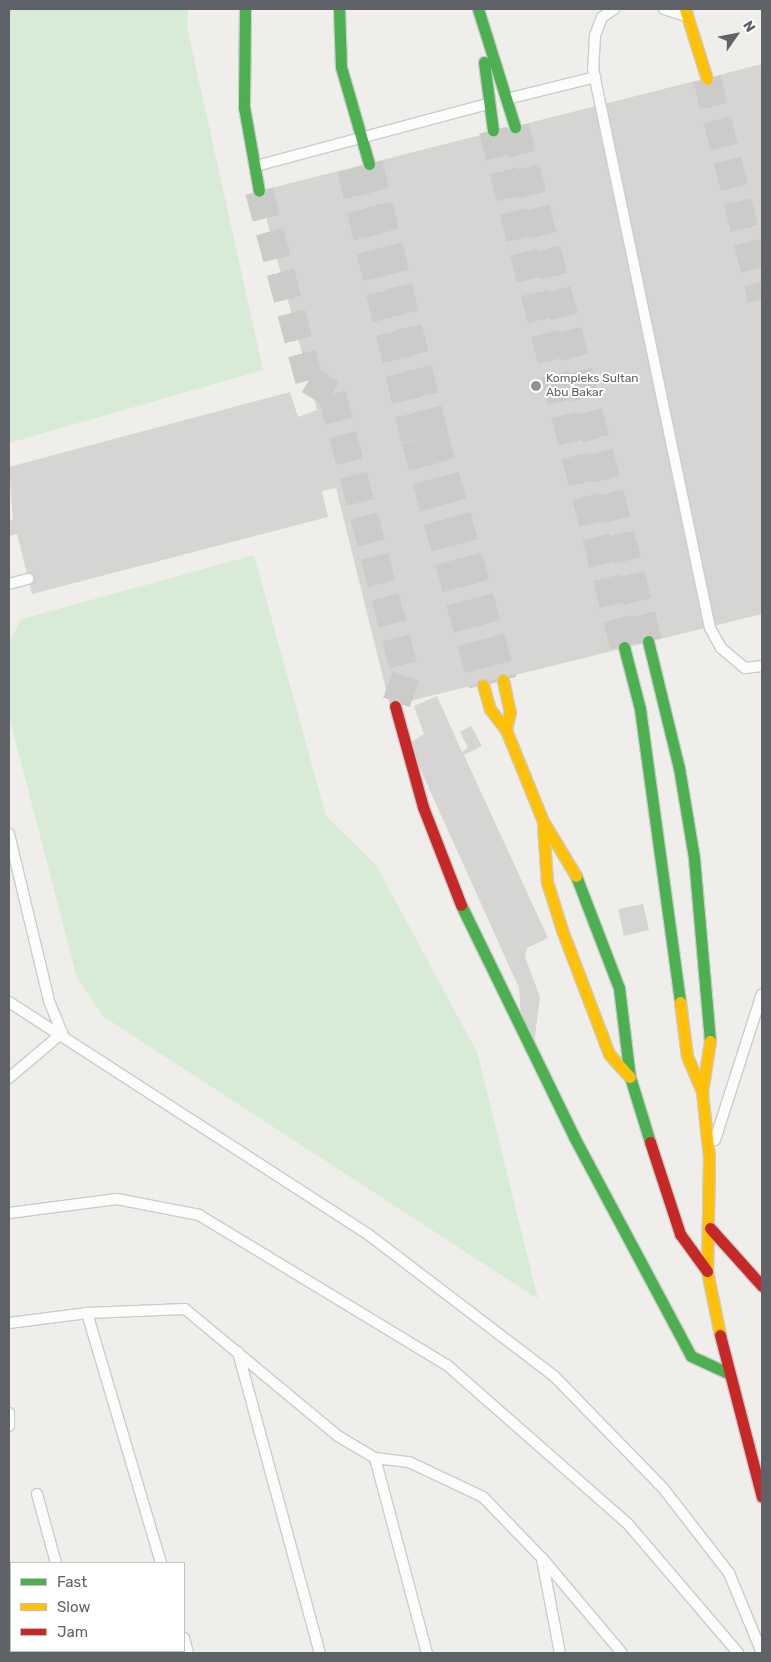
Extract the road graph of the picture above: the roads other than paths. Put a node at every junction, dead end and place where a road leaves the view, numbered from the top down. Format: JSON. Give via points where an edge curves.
{"nodes":[{"id":1,"x":245,"y":9,"type":"edge"},
{"id":2,"x":339,"y":9,"type":"edge"},
{"id":3,"x":478,"y":9,"type":"edge"},
{"id":4,"x":614,"y":9,"type":"edge"},
{"id":5,"x":664,"y":9,"type":"edge"},
{"id":6,"x":686,"y":13,"type":"edge"},
{"id":7,"x":482,"y":28,"type":"junction"},
{"id":8,"x":341,"y":67,"type":"junction"},
{"id":9,"x":595,"y":77,"type":"junction"},
{"id":10,"x":706,"y":79,"type":"tunnel mouth"},
{"id":11,"x":508,"y":99,"type":"junction"},
{"id":12,"x":488,"y":104,"type":"junction"},
{"id":13,"x":457,"y":112,"type":"junction"},
{"id":14,"x":492,"y":125,"type":"junction"},
{"id":15,"x":515,"y":126,"type":"joint"},
{"id":16,"x":364,"y":135,"type":"junction"},
{"id":17,"x":347,"y":140,"type":"junction"},
{"id":18,"x":349,"y":159,"type":"tunnel mouth"},
{"id":19,"x":369,"y":164,"type":"tunnel mouth"},
{"id":20,"x":253,"y":167,"type":"junction"},
{"id":21,"x":258,"y":191,"type":"tunnel mouth"},
{"id":22,"x":28,"y":579,"type":"dead end"},
{"id":23,"x":9,"y":584,"type":"edge"},
{"id":24,"x":648,"y":640,"type":"tunnel mouth"},
{"id":25,"x":624,"y":647,"type":"tunnel mouth"},
{"id":26,"x":762,"y":666,"type":"edge"},
{"id":27,"x":503,"y":680,"type":"tunnel mouth"},
{"id":28,"x":483,"y":685,"type":"tunnel mouth"},
{"id":29,"x":395,"y":706,"type":"tunnel mouth"},
{"id":30,"x":506,"y":730,"type":"junction"},
{"id":31,"x":543,"y":821,"type":"junction"},
{"id":32,"x":9,"y":834,"type":"edge"},
{"id":33,"x":762,"y":994,"type":"edge"},
{"id":34,"x":9,"y":1002,"type":"edge"},
{"id":35,"x":62,"y":1033,"type":"junction"},
{"id":36,"x":630,"y":1077,"type":"junction"},
{"id":37,"x":9,"y":1078,"type":"edge"},
{"id":38,"x":702,"y":1092,"type":"junction"},
{"id":39,"x":709,"y":1158,"type":"junction"},
{"id":40,"x":9,"y":1213,"type":"edge"},
{"id":41,"x":710,"y":1228,"type":"junction"},
{"id":42,"x":708,"y":1271,"type":"junction"},
{"id":43,"x":762,"y":1286,"type":"edge"},
{"id":44,"x":87,"y":1313,"type":"junction"},
{"id":45,"x":9,"y":1323,"type":"edge"},
{"id":46,"x":238,"y":1352,"type":"junction"},
{"id":47,"x":728,"y":1373,"type":"junction"},
{"id":48,"x":9,"y":1412,"type":"edge"},
{"id":49,"x":9,"y":1426,"type":"edge"},
{"id":50,"x":375,"y":1458,"type":"junction"},
{"id":51,"x":37,"y":1494,"type":"dead end"},
{"id":52,"x":762,"y":1497,"type":"edge"},
{"id":53,"x":542,"y":1558,"type":"junction"},
{"id":54,"x":56,"y":1562,"type":"edge"},
{"id":55,"x":161,"y":1562,"type":"edge"},
{"id":56,"x":762,"y":1652,"type":"edge"},
{"id":57,"x":320,"y":1653,"type":"edge"},
{"id":58,"x":427,"y":1653,"type":"edge"},
{"id":59,"x":560,"y":1653,"type":"edge"},
{"id":60,"x":622,"y":1653,"type":"edge"},
{"id":61,"x":738,"y":1653,"type":"edge"}],
"edges":[{"from":1,"to":20,"type":"highway","via":[[244,107]]},
{"from":2,"to":8,"type":"highway"},
{"from":3,"to":7,"type":"highway"},
{"from":4,"to":9,"type":"lane","via":[[602,17],[595,35]]},
{"from":5,"to":6,"type":"lane"},
{"from":6,"to":10,"type":"highway"},
{"from":7,"to":11,"type":"highway"},
{"from":7,"to":12,"type":"highway"},
{"from":8,"to":16,"type":"highway"},
{"from":8,"to":17,"type":"highway"},
{"from":9,"to":11,"type":"lane"},
{"from":9,"to":26,"type":"lane","via":[[710,628],[721,648],[745,668]]},
{"from":11,"to":12,"type":"lane"},
{"from":11,"to":15,"type":"highway"},
{"from":12,"to":13,"type":"lane"},
{"from":12,"to":14,"type":"highway"},
{"from":13,"to":14,"type":"lane"},
{"from":13,"to":16,"type":"lane"},
{"from":14,"to":15,"type":"lane"},
{"from":16,"to":17,"type":"lane"},
{"from":16,"to":19,"type":"highway"},
{"from":17,"to":18,"type":"highway"},
{"from":17,"to":20,"type":"lane"},
{"from":20,"to":21,"type":"highway"},
{"from":22,"to":23,"type":"lane"},
{"from":24,"to":38,"type":"highway","via":[[679,768],[694,858],[710,1044]]},
{"from":25,"to":38,"type":"highway","via":[[640,708],[687,1056]]},
{"from":27,"to":30,"type":"highway","via":[[510,712]]},
{"from":28,"to":30,"type":"highway","via":[[490,709]]},
{"from":29,"to":47,"type":"highway","via":[[423,807],[469,925],[574,1138],[691,1356]]},
{"from":30,"to":31,"type":"highway"},
{"from":31,"to":36,"type":"highway","via":[[579,881],[600,931],[625,1017]]},
{"from":31,"to":36,"type":"highway","via":[[547,882],[562,930],[610,1054]]},
{"from":32,"to":35,"type":"lane","via":[[49,1001]]},
{"from":33,"to":39,"type":"lane"},
{"from":34,"to":35,"type":"lane"},
{"from":35,"to":37,"type":"lane"},
{"from":35,"to":56,"type":"lane","via":[[369,1234],[554,1376],[664,1488],[729,1573]]},
{"from":36,"to":42,"type":"highway","via":[[680,1234]]},
{"from":38,"to":39,"type":"highway"},
{"from":39,"to":41,"type":"highway"},
{"from":40,"to":61,"type":"lane","via":[[117,1199],[199,1215],[447,1365],[628,1524]]},
{"from":41,"to":42,"type":"highway"},
{"from":41,"to":43,"type":"highway"},
{"from":42,"to":47,"type":"highway"},
{"from":44,"to":45,"type":"lane"},
{"from":44,"to":46,"type":"lane","via":[[185,1309]]},
{"from":44,"to":55,"type":"lane"},
{"from":46,"to":50,"type":"lane","via":[[338,1436]]},
{"from":46,"to":57,"type":"lane"},
{"from":47,"to":52,"type":"highway"},
{"from":48,"to":49,"type":"lane"},
{"from":50,"to":53,"type":"lane","via":[[409,1462],[483,1497]]},
{"from":50,"to":58,"type":"lane"},
{"from":51,"to":54,"type":"lane"},
{"from":53,"to":59,"type":"lane"},
{"from":53,"to":60,"type":"lane"}]}
